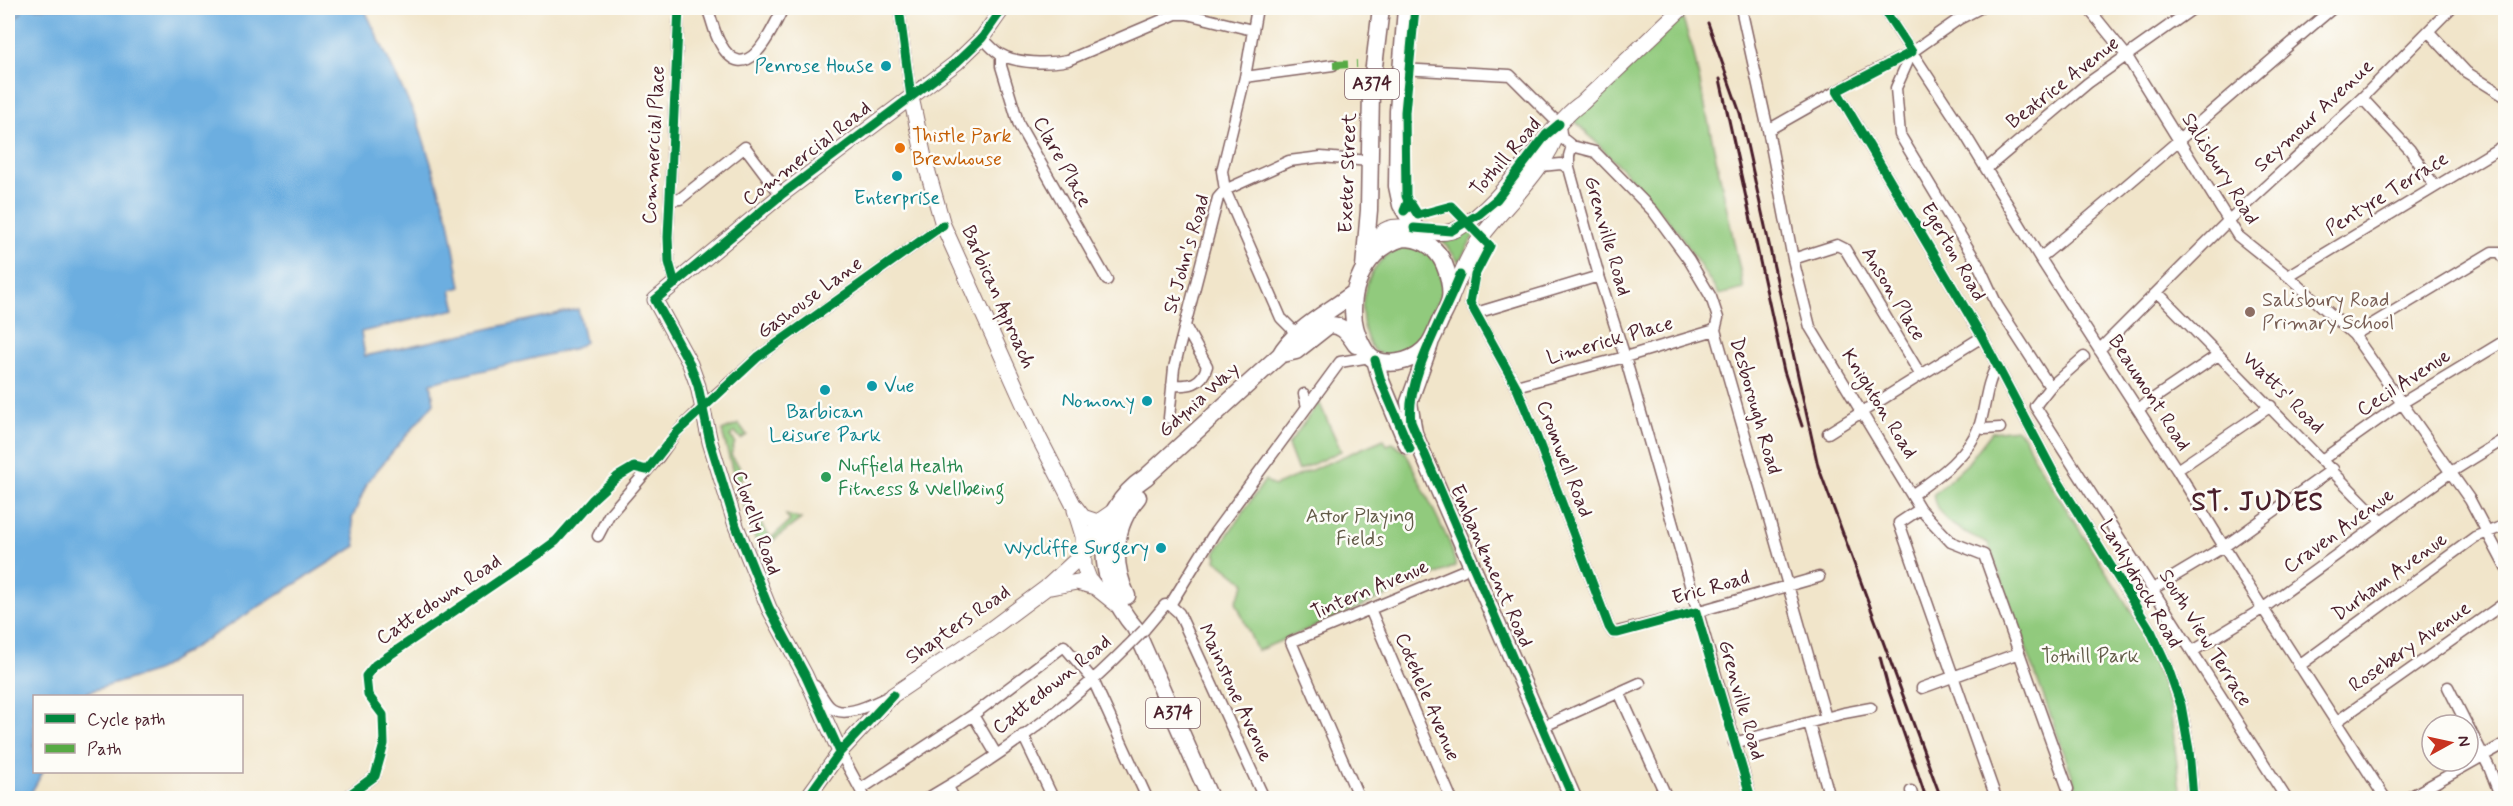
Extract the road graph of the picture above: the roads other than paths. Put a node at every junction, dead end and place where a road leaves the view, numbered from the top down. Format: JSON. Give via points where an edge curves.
{"nodes":[{"id":1,"x":679,"y":8,"type":"edge"},
{"id":2,"x":706,"y":8,"type":"edge"},
{"id":3,"x":783,"y":8,"type":"edge"},
{"id":4,"x":899,"y":8,"type":"edge"},
{"id":5,"x":1003,"y":8,"type":"edge"},
{"id":6,"x":1257,"y":8,"type":"edge"},
{"id":7,"x":1381,"y":8,"type":"edge"},
{"id":8,"x":1406,"y":8,"type":"edge"},
{"id":9,"x":1682,"y":8,"type":"edge"},
{"id":10,"x":1741,"y":8,"type":"edge"},
{"id":11,"x":1883,"y":8,"type":"edge"},
{"id":12,"x":1980,"y":8,"type":"edge"},
{"id":13,"x":2088,"y":8,"type":"edge"},
{"id":14,"x":2194,"y":8,"type":"edge"},
{"id":15,"x":2333,"y":8,"type":"edge"},
{"id":16,"x":2451,"y":8,"type":"edge"},
{"id":17,"x":1252,"y":30,"type":"junction"},
{"id":18,"x":2429,"y":32,"type":"junction"},
{"id":19,"x":982,"y":38,"type":"junction"},
{"id":20,"x":1912,"y":52,"type":"junction"},
{"id":21,"x":1000,"y":55,"type":"junction"},
{"id":22,"x":2126,"y":55,"type":"junction"},
{"id":23,"x":1333,"y":64,"type":"dead end"},
{"id":24,"x":1401,"y":69,"type":"junction"},
{"id":25,"x":1245,"y":77,"type":"junction"},
{"id":26,"x":1837,"y":91,"type":"junction"},
{"id":27,"x":911,"y":97,"type":"junction"},
{"id":28,"x":2505,"y":97,"type":"edge"},
{"id":29,"x":2362,"y":98,"type":"junction"},
{"id":30,"x":1559,"y":124,"type":"junction"},
{"id":31,"x":1768,"y":130,"type":"junction"},
{"id":32,"x":2181,"y":141,"type":"junction"},
{"id":33,"x":2505,"y":144,"type":"edge"},
{"id":34,"x":1572,"y":146,"type":"junction"},
{"id":35,"x":1371,"y":161,"type":"junction"},
{"id":36,"x":1541,"y":166,"type":"junction"},
{"id":37,"x":1569,"y":168,"type":"junction"},
{"id":38,"x":1986,"y":169,"type":"junction"},
{"id":39,"x":2434,"y":185,"type":"junction"},
{"id":40,"x":1225,"y":190,"type":"junction"},
{"id":41,"x":781,"y":195,"type":"junction"},
{"id":42,"x":670,"y":200,"type":"junction"},
{"id":43,"x":1369,"y":210,"type":"junction"},
{"id":44,"x":2228,"y":221,"type":"junction"},
{"id":45,"x":942,"y":225,"type":"junction"},
{"id":46,"x":1418,"y":234,"type":"junction"},
{"id":47,"x":2040,"y":258,"type":"junction"},
{"id":48,"x":1793,"y":259,"type":"junction"},
{"id":49,"x":2505,"y":261,"type":"edge"},
{"id":50,"x":1366,"y":264,"type":"junction"},
{"id":51,"x":1599,"y":276,"type":"junction"},
{"id":52,"x":2288,"y":276,"type":"junction"},
{"id":53,"x":1107,"y":280,"type":"dead end"},
{"id":54,"x":675,"y":284,"type":"junction"},
{"id":55,"x":1355,"y":292,"type":"junction"},
{"id":56,"x":2157,"y":292,"type":"junction"},
{"id":57,"x":1450,"y":298,"type":"junction"},
{"id":58,"x":655,"y":300,"type":"joint"},
{"id":59,"x":1470,"y":303,"type":"dead end"},
{"id":60,"x":1476,"y":313,"type":"junction"},
{"id":61,"x":1314,"y":320,"type":"junction"},
{"id":62,"x":1185,"y":326,"type":"junction"},
{"id":63,"x":1715,"y":330,"type":"junction"},
{"id":64,"x":1297,"y":334,"type":"junction"},
{"id":65,"x":2354,"y":335,"type":"junction"},
{"id":66,"x":1982,"y":337,"type":"junction"},
{"id":67,"x":2505,"y":340,"type":"edge"},
{"id":68,"x":1430,"y":344,"type":"junction"},
{"id":69,"x":2099,"y":350,"type":"junction"},
{"id":70,"x":2218,"y":355,"type":"junction"},
{"id":71,"x":1280,"y":356,"type":"junction"},
{"id":72,"x":1370,"y":356,"type":"junction"},
{"id":73,"x":1625,"y":357,"type":"junction"},
{"id":74,"x":2084,"y":357,"type":"dead end"},
{"id":75,"x":1997,"y":366,"type":"junction"},
{"id":76,"x":1920,"y":374,"type":"junction"},
{"id":77,"x":1172,"y":385,"type":"junction"},
{"id":78,"x":1516,"y":386,"type":"junction"},
{"id":79,"x":2050,"y":387,"type":"junction"},
{"id":80,"x":1304,"y":394,"type":"dead end"},
{"id":81,"x":2011,"y":395,"type":"junction"},
{"id":82,"x":2402,"y":403,"type":"junction"},
{"id":83,"x":703,"y":406,"type":"junction"},
{"id":84,"x":2035,"y":406,"type":"junction"},
{"id":85,"x":2271,"y":406,"type":"junction"},
{"id":86,"x":1307,"y":407,"type":"junction"},
{"id":87,"x":2138,"y":409,"type":"junction"},
{"id":88,"x":1862,"y":412,"type":"junction"},
{"id":89,"x":1169,"y":417,"type":"dead end"},
{"id":90,"x":1980,"y":427,"type":"junction"},
{"id":91,"x":2000,"y":428,"type":"dead end"},
{"id":92,"x":1828,"y":433,"type":"dead end"},
{"id":93,"x":2031,"y":434,"type":"joint"},
{"id":94,"x":2505,"y":438,"type":"edge"},
{"id":95,"x":2323,"y":459,"type":"junction"},
{"id":96,"x":2333,"y":469,"type":"junction"},
{"id":97,"x":2177,"y":470,"type":"junction"},
{"id":98,"x":2451,"y":472,"type":"junction"},
{"id":99,"x":1146,"y":477,"type":"junction"},
{"id":100,"x":1913,"y":494,"type":"junction"},
{"id":101,"x":1073,"y":504,"type":"junction"},
{"id":102,"x":1920,"y":509,"type":"junction"},
{"id":103,"x":1114,"y":510,"type":"junction"},
{"id":104,"x":1098,"y":522,"type":"junction"},
{"id":105,"x":2382,"y":522,"type":"junction"},
{"id":106,"x":2505,"y":525,"type":"edge"},
{"id":107,"x":2489,"y":533,"type":"junction"},
{"id":108,"x":598,"y":536,"type":"dead end"},
{"id":109,"x":2225,"y":546,"type":"junction"},
{"id":110,"x":1083,"y":555,"type":"junction"},
{"id":111,"x":2505,"y":567,"type":"edge"},
{"id":112,"x":1462,"y":571,"type":"junction"},
{"id":113,"x":1819,"y":578,"type":"dead end"},
{"id":114,"x":1095,"y":586,"type":"junction"},
{"id":115,"x":1786,"y":586,"type":"junction"},
{"id":116,"x":1046,"y":588,"type":"junction"},
{"id":117,"x":2153,"y":589,"type":"junction"},
{"id":118,"x":2505,"y":602,"type":"edge"},
{"id":119,"x":1170,"y":605,"type":"junction"},
{"id":120,"x":1120,"y":607,"type":"junction"},
{"id":121,"x":1370,"y":609,"type":"junction"},
{"id":122,"x":2262,"y":609,"type":"junction"},
{"id":123,"x":1696,"y":612,"type":"junction"},
{"id":124,"x":1135,"y":628,"type":"junction"},
{"id":125,"x":1613,"y":633,"type":"joint"},
{"id":126,"x":2193,"y":651,"type":"junction"},
{"id":127,"x":2019,"y":653,"type":"junction"},
{"id":128,"x":2299,"y":666,"type":"junction"},
{"id":129,"x":805,"y":675,"type":"junction"},
{"id":130,"x":1953,"y":678,"type":"junction"},
{"id":131,"x":1093,"y":680,"type":"junction"},
{"id":132,"x":1640,"y":683,"type":"dead end"},
{"id":133,"x":2448,"y":687,"type":"dead end"},
{"id":134,"x":1922,"y":688,"type":"dead end"},
{"id":135,"x":1619,"y":692,"type":"junction"},
{"id":136,"x":893,"y":695,"type":"junction"},
{"id":137,"x":1871,"y":708,"type":"dead end"},
{"id":138,"x":2461,"y":713,"type":"edge"},
{"id":139,"x":973,"y":715,"type":"junction"},
{"id":140,"x":1826,"y":718,"type":"junction"},
{"id":141,"x":2336,"y":722,"type":"junction"},
{"id":142,"x":1809,"y":723,"type":"junction"},
{"id":143,"x":1542,"y":727,"type":"junction"},
{"id":144,"x":1023,"y":735,"type":"junction"},
{"id":145,"x":1734,"y":743,"type":"junction"},
{"id":146,"x":2505,"y":743,"type":"edge"},
{"id":147,"x":2480,"y":748,"type":"edge"},
{"id":148,"x":840,"y":752,"type":"junction"},
{"id":149,"x":996,"y":754,"type":"junction"},
{"id":150,"x":2484,"y":756,"type":"junction"},
{"id":151,"x":375,"y":776,"type":"dead end"},
{"id":152,"x":948,"y":787,"type":"junction"},
{"id":153,"x":2068,"y":789,"type":"dead end"},
{"id":154,"x":863,"y":794,"type":"edge"},
{"id":155,"x":340,"y":798,"type":"edge"},
{"id":156,"x":807,"y":798,"type":"edge"},
{"id":157,"x":928,"y":798,"type":"edge"},
{"id":158,"x":954,"y":798,"type":"edge"},
{"id":159,"x":1053,"y":798,"type":"edge"},
{"id":160,"x":1148,"y":798,"type":"edge"},
{"id":161,"x":1210,"y":798,"type":"edge"},
{"id":162,"x":1264,"y":798,"type":"edge"},
{"id":163,"x":1359,"y":798,"type":"edge"},
{"id":164,"x":1451,"y":798,"type":"edge"},
{"id":165,"x":1561,"y":798,"type":"edge"},
{"id":166,"x":1573,"y":798,"type":"edge"},
{"id":167,"x":1667,"y":798,"type":"edge"},
{"id":168,"x":1751,"y":798,"type":"edge"},
{"id":169,"x":1830,"y":798,"type":"edge"},
{"id":170,"x":1996,"y":798,"type":"edge"},
{"id":171,"x":2193,"y":798,"type":"edge"},
{"id":172,"x":2286,"y":798,"type":"edge"},
{"id":173,"x":2385,"y":798,"type":"edge"},
{"id":174,"x":2408,"y":798,"type":"edge"},
{"id":175,"x":2501,"y":798,"type":"edge"}],
"edges":[{"from":1,"to":42,"type":"street","name":"Commercial Place"},
{"from":2,"to":3,"type":"street","via":[[720,44],[744,62],[759,50]]},
{"from":4,"to":27,"type":"street"},
{"from":5,"to":19,"type":"street","name":"Commercial Road"},
{"from":6,"to":17,"type":"street","name":"St John's Road"},
{"from":7,"to":35,"type":"main road","name":"Exeter Street","number":"A374","via":[[1371,91]]},
{"from":8,"to":24,"type":"main road","number":"A374"},
{"from":9,"to":30,"type":"street","name":"Tothill Road"},
{"from":10,"to":31,"type":"street","name":"Knighton Road"},
{"from":11,"to":20,"type":"street","name":"Beaumont Road"},
{"from":12,"to":20,"type":"street"},
{"from":13,"to":22,"type":"street","name":"Salisbury Road"},
{"from":14,"to":22,"type":"street","name":"Beatrice Avenue"},
{"from":15,"to":32,"type":"street","via":[[2217,105]]},
{"from":16,"to":18,"type":"street","name":"Seymour Avenue"},
{"from":17,"to":21,"type":"street","via":[[1176,14],[1061,62]]},
{"from":17,"to":25,"type":"street","name":"St John's Road"},
{"from":18,"to":28,"type":"street","via":[[2466,72]]},
{"from":18,"to":29,"type":"street","name":"Seymour Avenue"},
{"from":19,"to":21,"type":"street"},
{"from":19,"to":27,"type":"street","name":"Commercial Road"},
{"from":20,"to":26,"type":"street"},
{"from":20,"to":38,"type":"street","name":"Beaumont Road"},
{"from":20,"to":79,"type":"street","via":[[1896,88],[1900,135],[1980,268],[1997,304]]},
{"from":21,"to":53,"type":"street","name":"Clare Place","via":[[1019,125]]},
{"from":22,"to":32,"type":"street","name":"Salisbury Road"},
{"from":22,"to":38,"type":"street","name":"Beatrice Avenue"},
{"from":23,"to":25,"type":"street"},
{"from":24,"to":30,"type":"street","via":[[1510,75]]},
{"from":24,"to":46,"type":"main road","number":"A374","via":[[1397,186],[1401,205]]},
{"from":25,"to":40,"type":"street","name":"St John's Road","via":[[1222,171]]},
{"from":26,"to":31,"type":"street"},
{"from":26,"to":66,"type":"street","name":"Egerton Road"},
{"from":27,"to":41,"type":"street","name":"Commercial Road"},
{"from":27,"to":45,"type":"street","name":"Barbican Approach"},
{"from":29,"to":39,"type":"street","via":[[2410,150]]},
{"from":29,"to":44,"type":"street","name":"Seymour Avenue"},
{"from":30,"to":34,"type":"street","via":[[1562,138]]},
{"from":30,"to":36,"type":"street","name":"Tothill Road"},
{"from":30,"to":46,"type":"street","name":"Tothill Road","via":[[1546,135],[1497,199],[1479,214],[1451,231]]},
{"from":31,"to":48,"type":"street","name":"Knighton Road"},
{"from":32,"to":44,"type":"street","name":"Salisbury Road"},
{"from":32,"to":47,"type":"street"},
{"from":33,"to":39,"type":"street","name":"Pentyre Terrace"},
{"from":34,"to":37,"type":"street","name":"Grenville Road"},
{"from":34,"to":63,"type":"street","name":"Desborough Road","via":[[1595,152],[1653,211],[1711,297],[1718,318]]},
{"from":35,"to":40,"type":"street","via":[[1289,161]]},
{"from":35,"to":43,"type":"main road","name":"Exeter Street","number":"A374"},
{"from":36,"to":37,"type":"street","name":"Grenville Road","via":[[1561,164]]},
{"from":36,"to":57,"type":"street","name":"Tothill Road","via":[[1481,237]]},
{"from":37,"to":51,"type":"street","name":"Grenville Road"},
{"from":38,"to":47,"type":"street","name":"Beaumont Road"},
{"from":39,"to":52,"type":"street","name":"Pentyre Terrace"},
{"from":40,"to":62,"type":"street","name":"St John's Road","via":[[1218,198]]},
{"from":40,"to":64,"type":"street","via":[[1281,318]]},
{"from":41,"to":42,"type":"street","via":[[745,147],[680,199]]},
{"from":41,"to":54,"type":"street","name":"Commercial Road"},
{"from":42,"to":54,"type":"street","name":"Commercial Place","via":[[669,262]]},
{"from":43,"to":50,"type":"main road","name":"Exeter Street","number":"A374"},
{"from":43,"to":61,"type":"main road","number":"A374","via":[[1344,289]]},
{"from":44,"to":52,"type":"street","name":"Salisbury Road","via":[[2238,236]]},
{"from":44,"to":56,"type":"street","name":"Seymour Avenue"},
{"from":45,"to":83,"type":"street","name":"Gashouse Lane","via":[[758,357]]},
{"from":45,"to":101,"type":"street","name":"Barbican Approach"},
{"from":46,"to":50,"type":"main road","via":[[1386,244]]},
{"from":46,"to":57,"type":"main road","via":[[1443,262]]},
{"from":47,"to":69,"type":"street","name":"Beaumont Road"},
{"from":48,"to":76,"type":"street","name":"Anson Place","via":[[1837,245],[1845,249]]},
{"from":48,"to":88,"type":"street","name":"Knighton Road","via":[[1810,327]]},
{"from":49,"to":65,"type":"street","via":[[2500,252],[2492,252]]},
{"from":50,"to":55,"type":"main road"},
{"from":51,"to":60,"type":"street"},
{"from":51,"to":73,"type":"street","name":"Grenville Road"},
{"from":52,"to":65,"type":"street","name":"Salisbury Road"},
{"from":54,"to":58,"type":"street","name":"Commercial Road"},
{"from":55,"to":61,"type":"main road","name":"Gdynia Way","number":"A374"},
{"from":55,"to":72,"type":"main road","via":[[1355,329]]},
{"from":56,"to":69,"type":"street","name":"Seymour Avenue"},
{"from":56,"to":70,"type":"street","name":"Watts' Road"},
{"from":57,"to":68,"type":"main road"},
{"from":58,"to":83,"type":"street","name":"Clovelly Road","via":[[690,364]]},
{"from":59,"to":60,"type":"street","name":"Cromwell Road"},
{"from":60,"to":78,"type":"street","name":"Cromwell Road"},
{"from":61,"to":64,"type":"main road","name":"Gdynia Way","number":"A374"},
{"from":62,"to":77,"type":"street","name":"St John's Road"},
{"from":62,"to":77,"type":"street","via":[[1207,366],[1199,382]]},
{"from":63,"to":73,"type":"street","name":"Limerick Place"},
{"from":63,"to":115,"type":"street","name":"Desborough Road"},
{"from":64,"to":71,"type":"main road","name":"Gdynia Way","number":"A374"},
{"from":65,"to":82,"type":"street","name":"Salisbury Road"},
{"from":66,"to":75,"type":"street","name":"Egerton Road"},
{"from":66,"to":76,"type":"street"},
{"from":67,"to":82,"type":"street","name":"Cecil Avenue"},
{"from":68,"to":72,"type":"main road","via":[[1404,361],[1394,363]]},
{"from":68,"to":143,"type":"main road","name":"Embankment Road","via":[[1409,402],[1413,434]]},
{"from":69,"to":87,"type":"street","name":"Beaumont Road"},
{"from":70,"to":85,"type":"street","name":"Watts' Road"},
{"from":70,"to":87,"type":"street"},
{"from":71,"to":72,"type":"main road","name":"Gdynia Way","via":[[1296,351],[1323,328],[1334,324]]},
{"from":71,"to":99,"type":"main road","name":"Gdynia Way"},
{"from":72,"to":86,"type":"street","name":"Cattedown Road","via":[[1340,362]]},
{"from":72,"to":112,"type":"main road","name":"Embankment Road"},
{"from":73,"to":78,"type":"street","name":"Limerick Place"},
{"from":73,"to":123,"type":"street","name":"Grenville Road"},
{"from":74,"to":79,"type":"street"},
{"from":75,"to":81,"type":"street","name":"Egerton Road"},
{"from":75,"to":90,"type":"street","via":[[1991,375]]},
{"from":76,"to":88,"type":"street"},
{"from":77,"to":89,"type":"street","name":"St John's Road"},
{"from":78,"to":125,"type":"street","name":"Cromwell Road"},
{"from":79,"to":84,"type":"street"},
{"from":80,"to":86,"type":"street"},
{"from":81,"to":84,"type":"street"},
{"from":81,"to":93,"type":"street","name":"Egerton Road"},
{"from":82,"to":95,"type":"street","name":"Cecil Avenue"},
{"from":82,"to":98,"type":"street","name":"Salisbury Road"},
{"from":83,"to":108,"type":"street","name":"Gashouse Lane","via":[[609,515]]},
{"from":83,"to":129,"type":"street","name":"Clovelly Road","via":[[736,526],[769,608]]},
{"from":84,"to":117,"type":"street","name":"South View Terrace"},
{"from":85,"to":95,"type":"street","name":"Watts' Road"},
{"from":85,"to":97,"type":"street"},
{"from":86,"to":119,"type":"street","name":"Cattedown Road","via":[[1215,532]]},
{"from":87,"to":97,"type":"street","name":"Beaumont Road"},
{"from":88,"to":92,"type":"street"},
{"from":88,"to":100,"type":"street","name":"Knighton Road"},
{"from":90,"to":91,"type":"street"},
{"from":90,"to":100,"type":"street","via":[[1961,455]]},
{"from":93,"to":171,"type":"street","name":"Lanhydrock Road","via":[[2151,631],[2168,668],[2181,705]]},
{"from":94,"to":98,"type":"street","name":"Craven Avenue"},
{"from":95,"to":96,"type":"street","name":"Watts' Road"},
{"from":96,"to":105,"type":"street","name":"Watts' Road"},
{"from":96,"to":109,"type":"street"},
{"from":97,"to":109,"type":"street","name":"Beaumont Road"},
{"from":98,"to":105,"type":"street","name":"Craven Avenue"},
{"from":98,"to":107,"type":"street","name":"Salisbury Road"},
{"from":99,"to":103,"type":"main road","name":"Gdynia Way","number":"A374","via":[[1128,490]]},
{"from":99,"to":124,"type":"main road","name":"Gdynia Way","number":"A374","via":[[1122,522],[1116,548],[1119,576],[1134,611]]},
{"from":100,"to":102,"type":"street","name":"Knighton Road"},
{"from":101,"to":104,"type":"street","name":"Barbican Approach","via":[[1083,517]]},
{"from":101,"to":110,"type":"street","name":"Barbican Approach","via":[[1083,536]]},
{"from":102,"to":127,"type":"street","name":"Knighton Road","via":[[1951,542],[1984,555]]},
{"from":102,"to":130,"type":"street","via":[[1899,523]]},
{"from":103,"to":104,"type":"street"},
{"from":103,"to":120,"type":"main road","name":"Gdynia Way","number":"A374","via":[[1106,534],[1105,559]]},
{"from":104,"to":110,"type":"street","name":"Shapters Road"},
{"from":105,"to":122,"type":"street","name":"Craven Avenue"},
{"from":106,"to":107,"type":"street","name":"Durham Avenue"},
{"from":107,"to":111,"type":"street","name":"Salisbury Road"},
{"from":107,"to":128,"type":"street","name":"Durham Avenue","via":[[2475,537]]},
{"from":109,"to":117,"type":"street"},
{"from":109,"to":122,"type":"street","name":"Beaumont Road"},
{"from":110,"to":114,"type":"street","name":"Barbican Approach","via":[[1086,572]]},
{"from":110,"to":116,"type":"street","name":"Shapters Road"},
{"from":112,"to":121,"type":"street","name":"Tintern Avenue"},
{"from":112,"to":165,"type":"main road","name":"Embankment Road"},
{"from":113,"to":115,"type":"street","name":"Eric Road"},
{"from":114,"to":116,"type":"street","name":"Shapters Road","via":[[1077,582]]},
{"from":114,"to":120,"type":"street","name":"Barbican Approach"},
{"from":115,"to":123,"type":"street","name":"Eric Road"},
{"from":115,"to":140,"type":"street","name":"Desborough Road"},
{"from":116,"to":136,"type":"street","name":"Shapters Road"},
{"from":117,"to":126,"type":"street","name":"South View Terrace"},
{"from":118,"to":141,"type":"street","name":"Rosebery Avenue"},
{"from":119,"to":131,"type":"street","name":"Cattedown Road","bridge":true,"via":[[1165,605]]},
{"from":119,"to":162,"type":"street","name":"Mainstone Avenue","via":[[1179,613]]},
{"from":120,"to":124,"type":"main road","name":"Gdynia Way","number":"A374"},
{"from":121,"to":163,"type":"street","name":"Tintern Avenue","via":[[1291,642]]},
{"from":121,"to":164,"type":"street","name":"Cotehele Avenue"},
{"from":122,"to":126,"type":"street","name":"Craven Avenue"},
{"from":122,"to":128,"type":"street","name":"Beaumont Road"},
{"from":123,"to":125,"type":"street","name":"Eric Road"},
{"from":123,"to":145,"type":"street","name":"Grenville Road"},
{"from":124,"to":161,"type":"main road","name":"Gdynia Way","number":"A374"},
{"from":126,"to":172,"type":"street","name":"South View Terrace"},
{"from":127,"to":130,"type":"street"},
{"from":127,"to":153,"type":"street","name":"Knighton Road"},
{"from":128,"to":141,"type":"street","name":"Beaumont Road"},
{"from":129,"to":136,"type":"street","name":"Shapters Road","via":[[830,708],[841,711],[854,711]]},
{"from":129,"to":148,"type":"street","name":"Clovelly Road"},
{"from":130,"to":134,"type":"street"},
{"from":130,"to":170,"type":"street"},
{"from":131,"to":139,"type":"street","via":[[1064,646]]},
{"from":131,"to":144,"type":"street","name":"Cattedown Road"},
{"from":131,"to":160,"type":"street"},
{"from":132,"to":135,"type":"street"},
{"from":133,"to":138,"type":"street"},
{"from":135,"to":143,"type":"street"},
{"from":135,"to":167,"type":"street"},
{"from":136,"to":148,"type":"street","name":"Shapters Road"},
{"from":137,"to":140,"type":"street"},
{"from":139,"to":149,"type":"street"},
{"from":139,"to":154,"type":"street"},
{"from":140,"to":142,"type":"street"},
{"from":141,"to":173,"type":"street","name":"Beaumont Road"},
{"from":142,"to":145,"type":"street"},
{"from":142,"to":169,"type":"street"},
{"from":143,"to":166,"type":"main road","name":"Embankment Road"},
{"from":144,"to":149,"type":"street","name":"Cattedown Road"},
{"from":144,"to":159,"type":"street"},
{"from":145,"to":168,"type":"street","name":"Grenville Road"},
{"from":146,"to":150,"type":"street"},
{"from":147,"to":150,"type":"street"},
{"from":148,"to":154,"type":"street"},
{"from":148,"to":156,"type":"street","name":"Shapters Road"},
{"from":149,"to":152,"type":"street","name":"Cattedown Road"},
{"from":150,"to":174,"type":"street"},
{"from":150,"to":175,"type":"street"},
{"from":151,"to":155,"type":"street"},
{"from":152,"to":157,"type":"street","name":"Cattedown Road"},
{"from":152,"to":158,"type":"street"}]}
